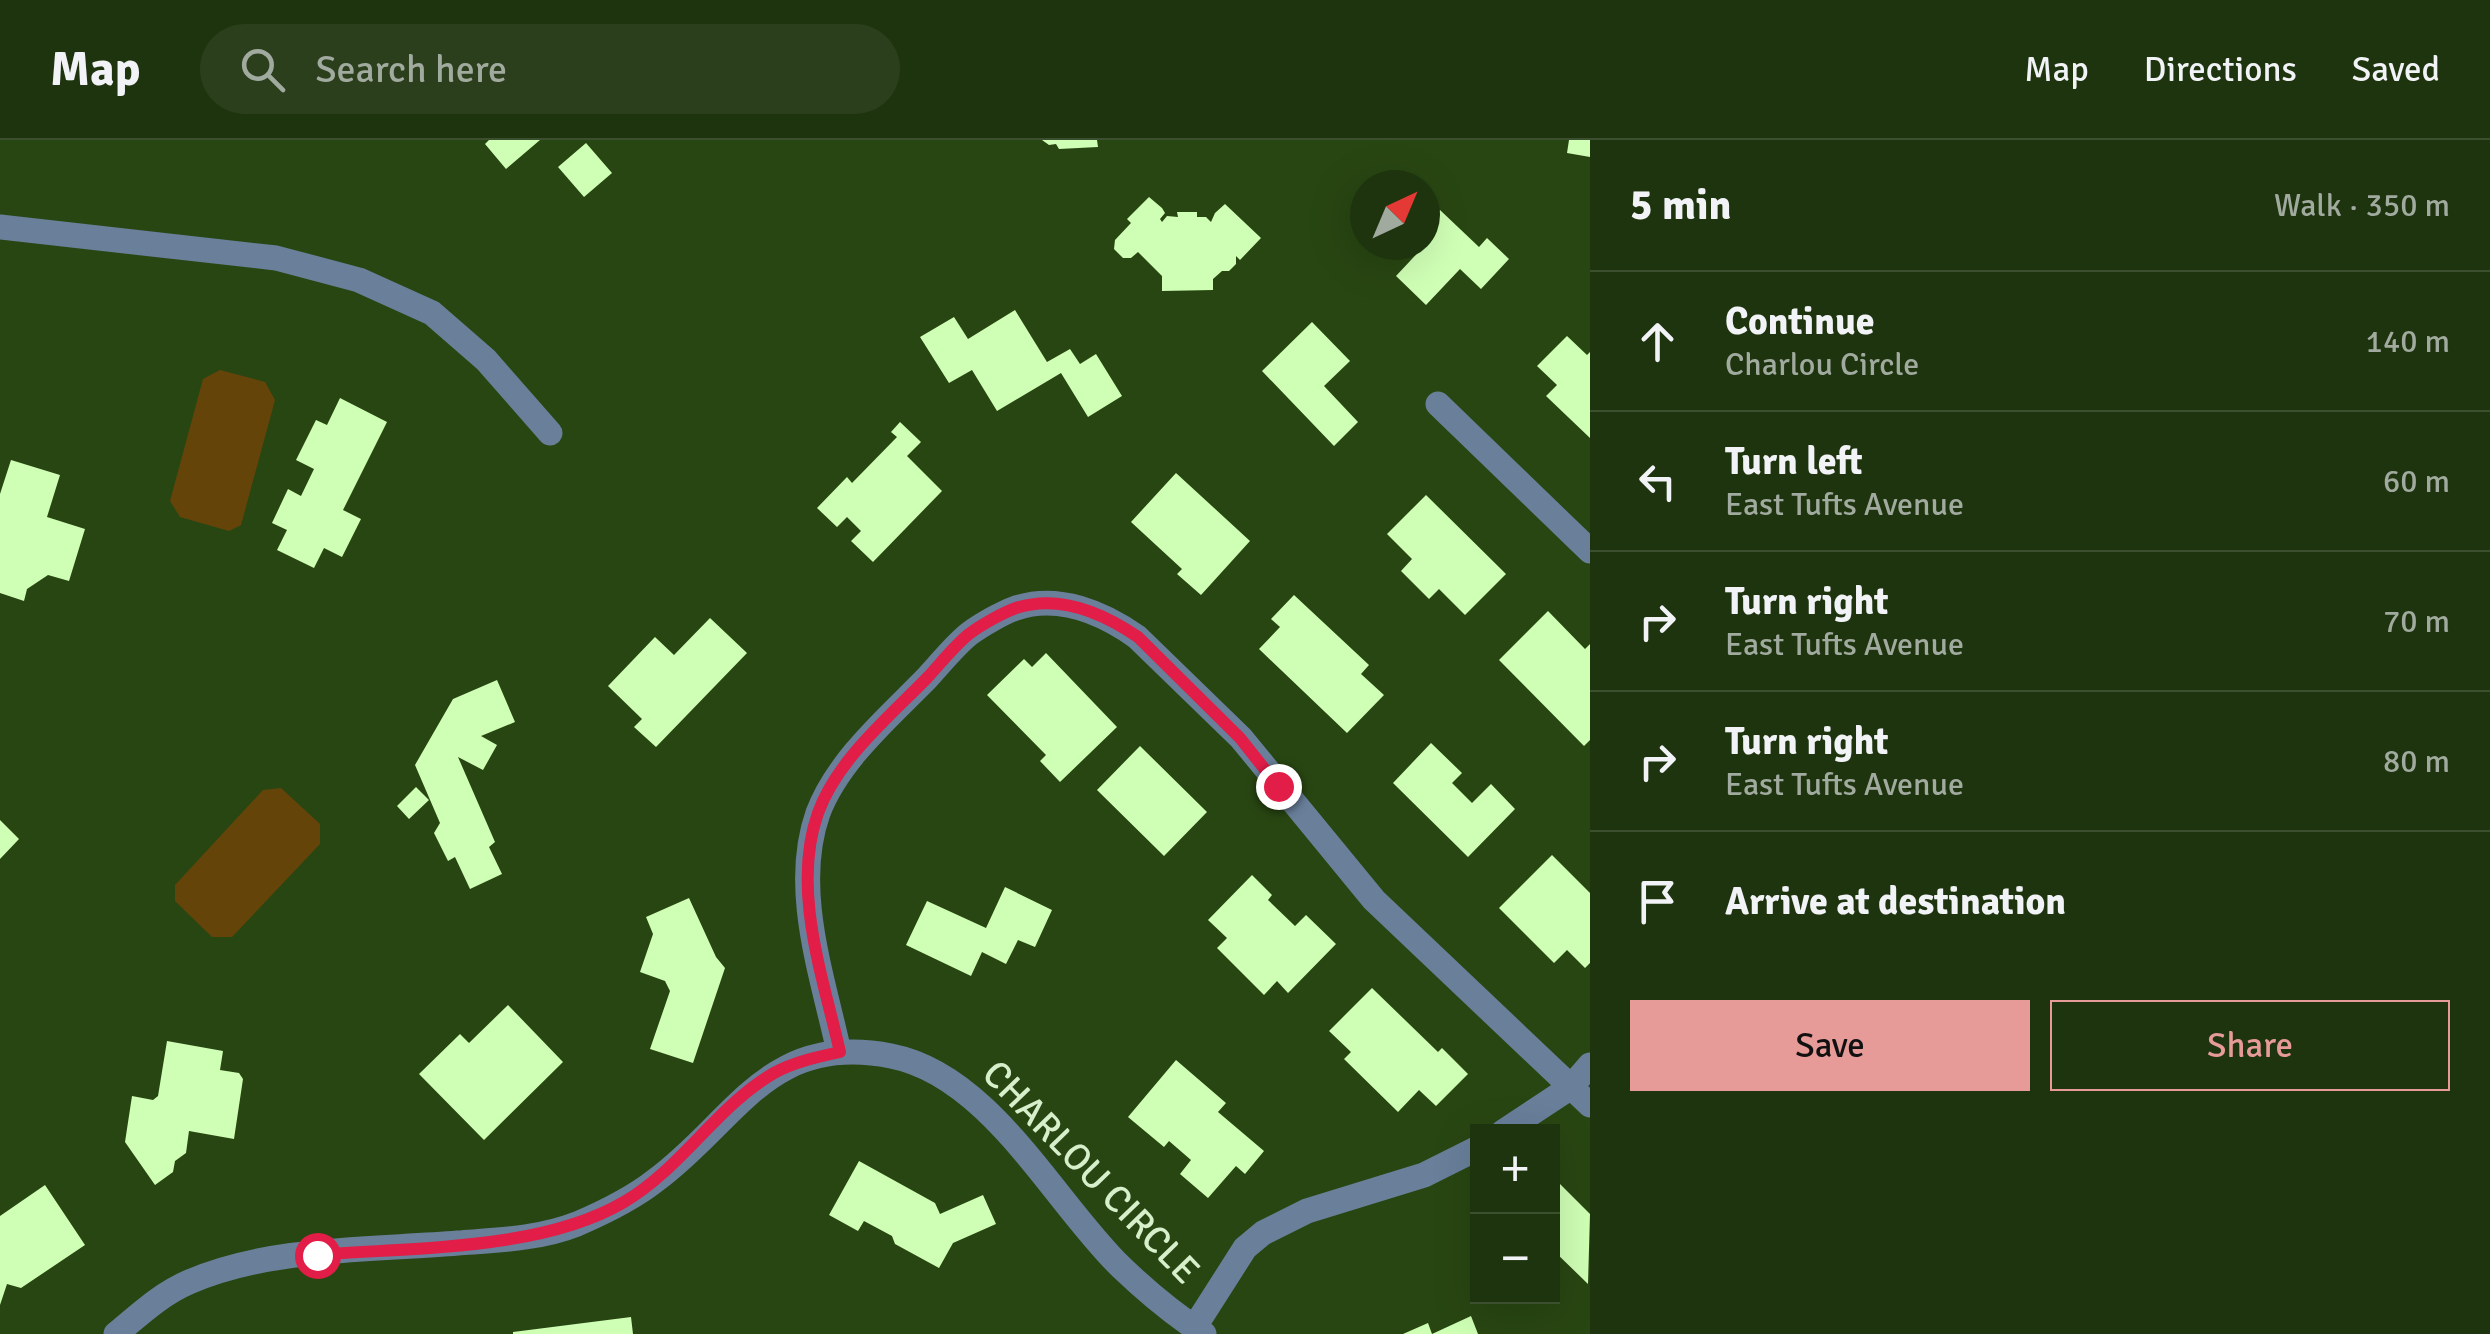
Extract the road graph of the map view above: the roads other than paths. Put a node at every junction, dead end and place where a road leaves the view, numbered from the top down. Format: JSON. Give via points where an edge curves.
{"nodes":[{"id":1,"x":0,"y":226,"type":"edge"},
{"id":2,"x":1438,"y":404,"type":"dead end"},
{"id":3,"x":550,"y":433,"type":"dead end"},
{"id":4,"x":1590,"y":551,"type":"edge"},
{"id":5,"x":840,"y":1052,"type":"junction"},
{"id":6,"x":1590,"y":1066,"type":"edge"},
{"id":7,"x":1571,"y":1086,"type":"junction"},
{"id":8,"x":1590,"y":1105,"type":"edge"},
{"id":9,"x":1515,"y":1124,"type":"edge"},
{"id":10,"x":1470,"y":1152,"type":"edge"},
{"id":11,"x":1199,"y":1331,"type":"edge"},
{"id":12,"x":116,"y":1334,"type":"edge"}],
"edges":[{"from":1,"to":3,"type":"street","via":[[276,258],[359,280],[432,314],[486,360]]},
{"from":2,"to":4,"type":"street"},
{"from":5,"to":7,"type":"street","via":[[810,916],[809,862],[818,814],[868,740],[970,633],[1016,608],[1071,606],[1138,637],[1240,738],[1374,900]]},
{"from":5,"to":11,"type":"street","name":"CHARLOU CIRCLE","via":[[891,1056],[934,1071],[967,1093],[1120,1266]]},
{"from":5,"to":12,"type":"street","name":"CHARLOU CIRCLE","via":[[775,1072],[658,1180],[574,1225],[516,1238],[234,1264],[150,1304]]},
{"from":6,"to":7,"type":"street"},
{"from":7,"to":8,"type":"street"},
{"from":7,"to":9,"type":"street"},
{"from":10,"to":11,"type":"street","name":"CHARLOU CIRCLE","via":[[1263,1233],[1245,1248]]}]}
